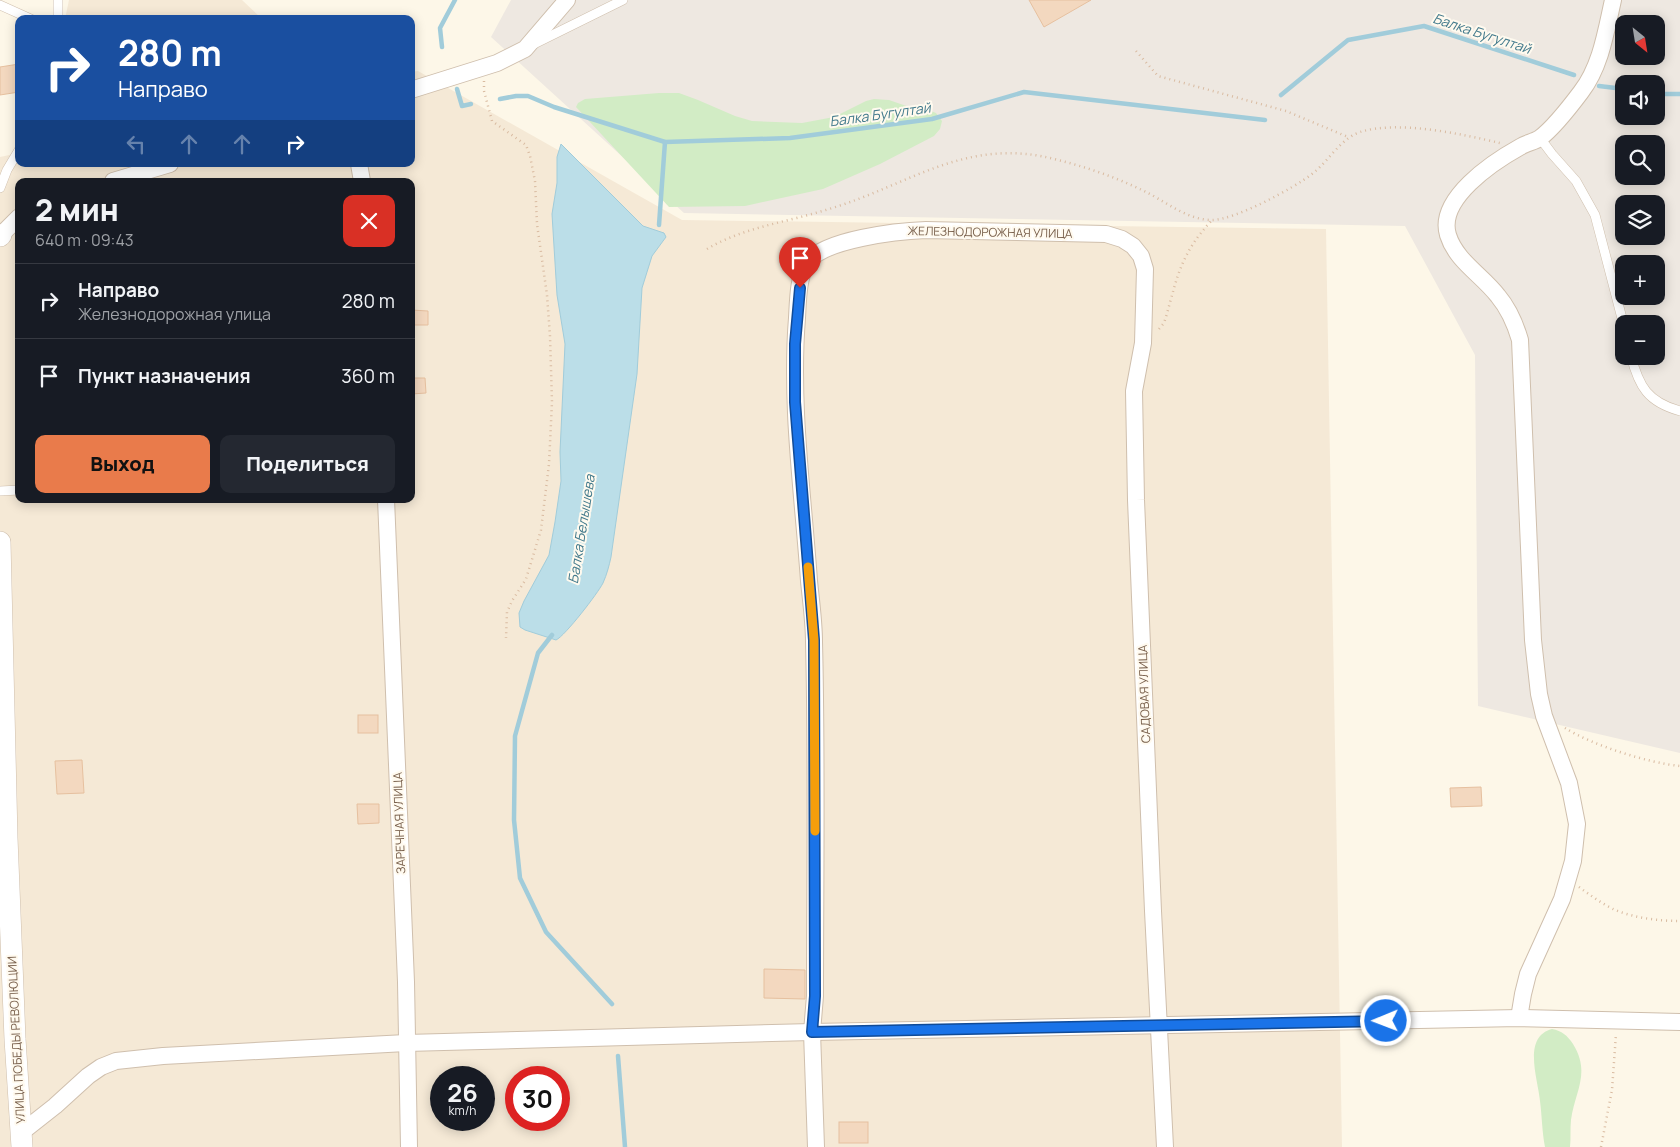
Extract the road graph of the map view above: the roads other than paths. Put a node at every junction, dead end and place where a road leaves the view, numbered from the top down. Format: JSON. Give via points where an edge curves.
{"nodes":[{"id":1,"x":58,"y":0,"type":"edge"},
{"id":2,"x":567,"y":0,"type":"edge"},
{"id":3,"x":623,"y":0,"type":"edge"},
{"id":4,"x":1613,"y":0,"type":"edge"},
{"id":5,"x":0,"y":5,"type":"edge"},
{"id":6,"x":22,"y":15,"type":"edge"},
{"id":7,"x":58,"y":15,"type":"edge"},
{"id":8,"x":525,"y":49,"type":"junction"},
{"id":9,"x":415,"y":89,"type":"edge"},
{"id":10,"x":1540,"y":138,"type":"junction"},
{"id":11,"x":15,"y":157,"type":"edge"},
{"id":12,"x":160,"y":167,"type":"edge"},
{"id":13,"x":123,"y":178,"type":"edge"},
{"id":14,"x":0,"y":188,"type":"edge"},
{"id":15,"x":15,"y":221,"type":"edge"},
{"id":16,"x":0,"y":235,"type":"edge"},
{"id":17,"x":1133,"y":246,"type":"joint"},
{"id":18,"x":1621,"y":315,"type":"edge"},
{"id":19,"x":1634,"y":365,"type":"edge"},
{"id":20,"x":1680,"y":411,"type":"edge"},
{"id":21,"x":15,"y":490,"type":"edge"},
{"id":22,"x":0,"y":491,"type":"edge"},
{"id":23,"x":386,"y":503,"type":"edge"},
{"id":24,"x":0,"y":542,"type":"edge"},
{"id":25,"x":3,"y":838,"type":"edge"},
{"id":26,"x":1519,"y":1018,"type":"junction"},
{"id":27,"x":1680,"y":1022,"type":"edge"},
{"id":28,"x":1159,"y":1025,"type":"junction"},
{"id":29,"x":812,"y":1032,"type":"junction"},
{"id":30,"x":406,"y":1043,"type":"junction"},
{"id":31,"x":22,"y":1139,"type":"edge"},
{"id":32,"x":409,"y":1147,"type":"edge"},
{"id":33,"x":816,"y":1147,"type":"edge"},
{"id":34,"x":1166,"y":1147,"type":"edge"}],
"edges":[{"from":1,"to":7,"type":"lane"},
{"from":2,"to":8,"type":"street"},
{"from":3,"to":8,"type":"lane"},
{"from":4,"to":10,"type":"street","via":[[1593,73],[1578,96]]},
{"from":5,"to":6,"type":"lane"},
{"from":8,"to":9,"type":"street","via":[[487,67]]},
{"from":10,"to":18,"type":"lane","via":[[1576,181],[1591,207]]},
{"from":10,"to":26,"type":"street","via":[[1518,148],[1469,184],[1457,196],[1446,222],[1453,246],[1508,309],[1520,340],[1533,640],[1539,694],[1569,783],[1577,824],[1568,879],[1554,920],[1528,974]]},
{"from":11,"to":14,"type":"lane"},
{"from":12,"to":13,"type":"street"},
{"from":15,"to":16,"type":"street"},
{"from":17,"to":28,"type":"street","name":"САДОВАЯ УЛИЦА","via":[[1145,269],[1143,343],[1134,390],[1136,500]]},
{"from":17,"to":29,"type":"street","name":"ЖЕЛЕЗНОДОРОЖНАЯ УЛИЦА","via":[[1106,234],[903,231],[829,248],[808,262],[803,274],[795,344],[795,392],[814,640],[815,996]]},
{"from":19,"to":20,"type":"lane","via":[[1652,399]]},
{"from":21,"to":22,"type":"lane"},
{"from":23,"to":30,"type":"street","name":"ЗАРЕЧНАЯ УЛИЦА"},
{"from":24,"to":25,"type":"street","name":"УЛИЦА ПОБЕДЫ РЕВОЛЮЦИИ"},
{"from":25,"to":31,"type":"street","name":"УЛИЦА ПОБЕДЫ РЕВОЛЮЦИИ","via":[[11,1039]]},
{"from":26,"to":27,"type":"street"},
{"from":26,"to":28,"type":"street"},
{"from":28,"to":29,"type":"street"},
{"from":28,"to":34,"type":"street","name":"САДОВАЯ УЛИЦА"},
{"from":29,"to":30,"type":"street"},
{"from":29,"to":33,"type":"street","name":"ЖЕЛЕЗНОДОРОЖНАЯ УЛИЦА"},
{"from":30,"to":31,"type":"street","via":[[116,1061],[88,1076]]},
{"from":30,"to":32,"type":"street","name":"ЗАРЕЧНАЯ УЛИЦА"}]}
